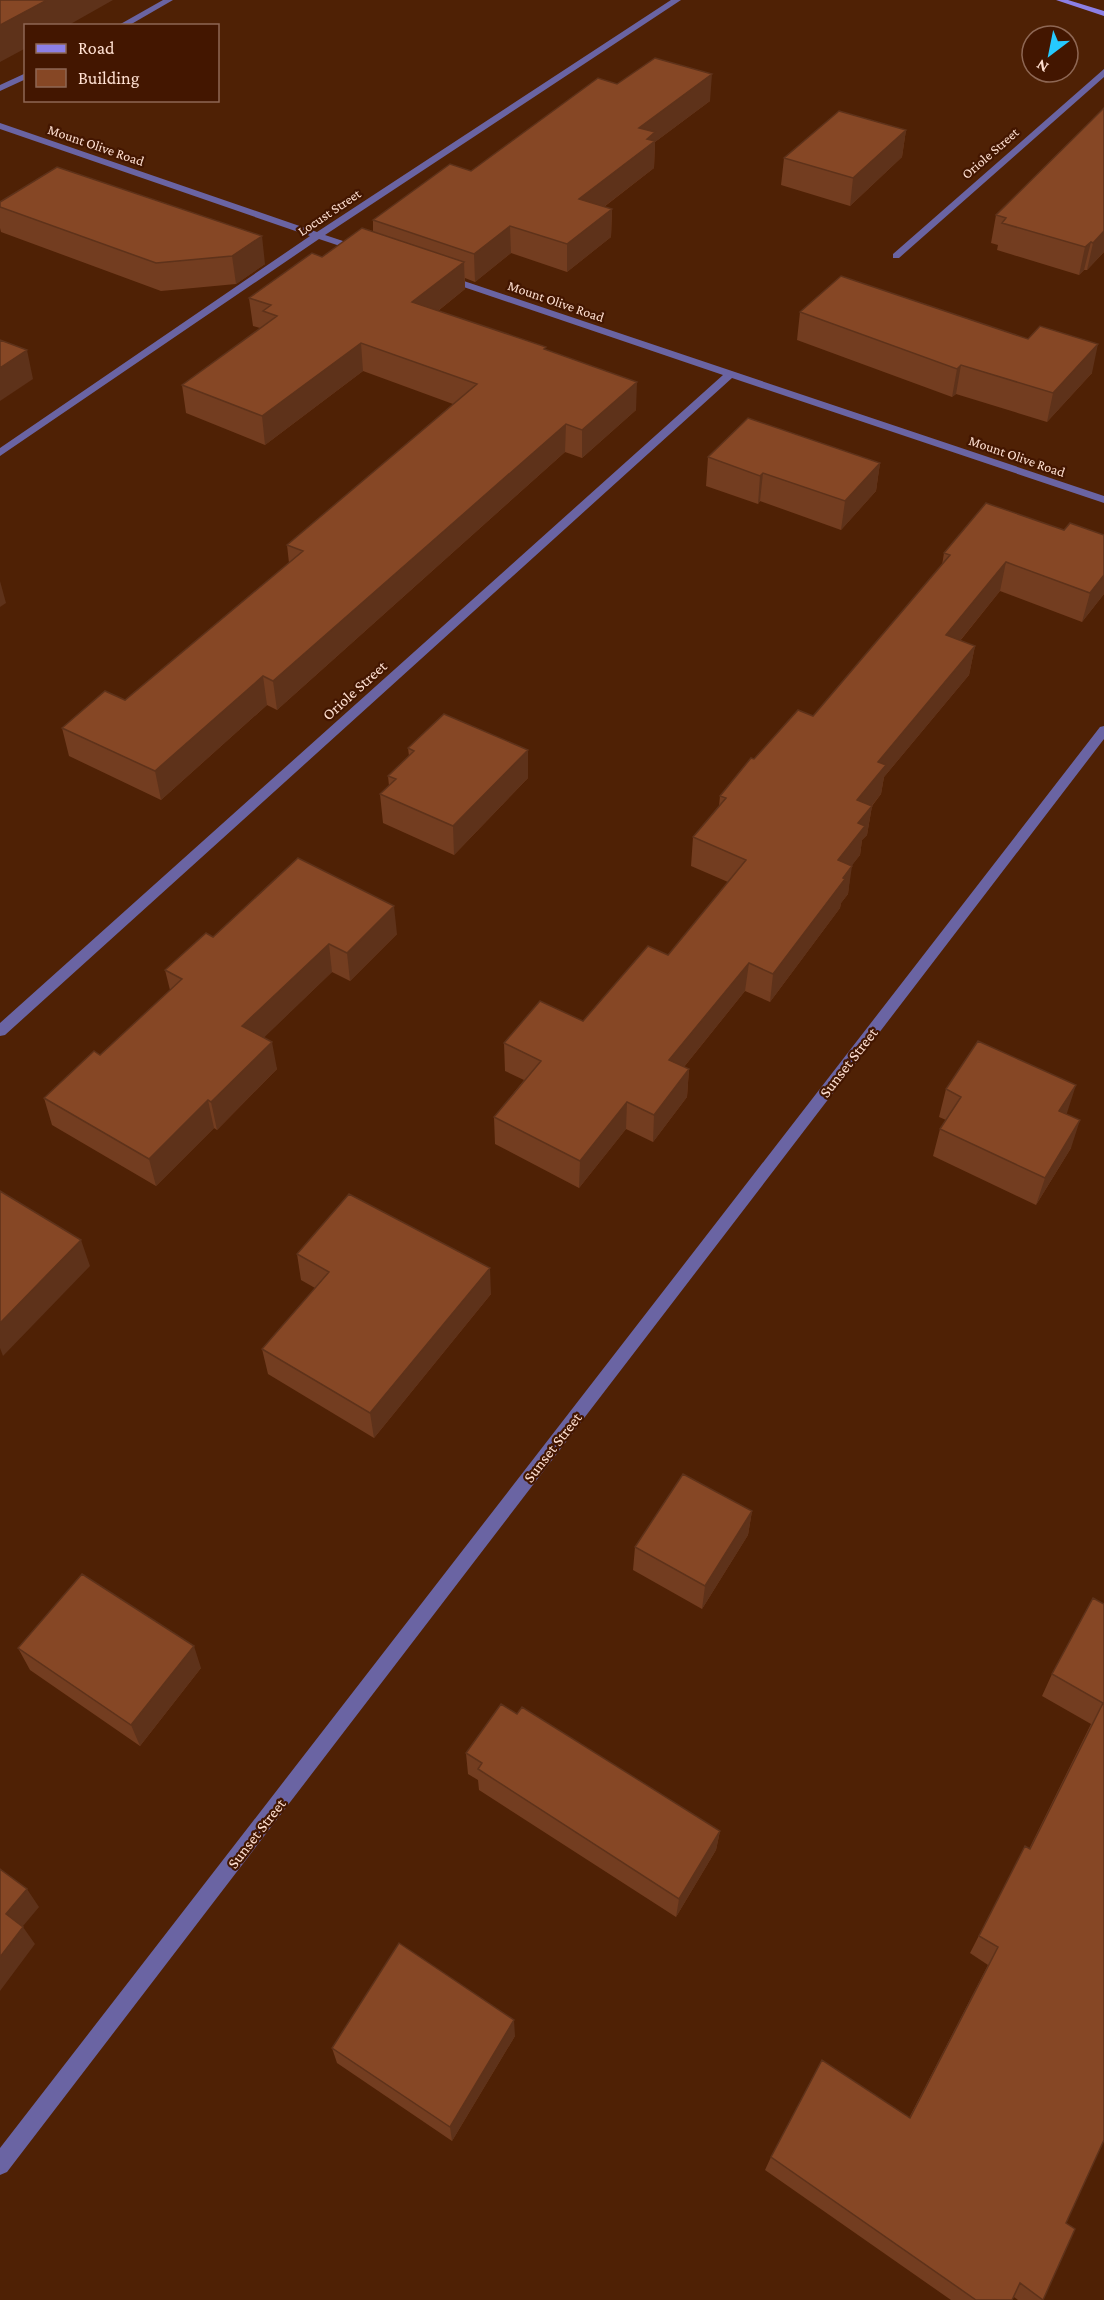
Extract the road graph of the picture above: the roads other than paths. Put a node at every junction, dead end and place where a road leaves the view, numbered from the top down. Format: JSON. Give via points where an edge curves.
{"nodes":[{"id":1,"x":169,"y":0,"type":"edge"},
{"id":2,"x":677,"y":0,"type":"edge"},
{"id":3,"x":1060,"y":0,"type":"edge"},
{"id":4,"x":1104,"y":14,"type":"edge"},
{"id":5,"x":124,"y":24,"type":"edge"},
{"id":6,"x":1104,"y":72,"type":"edge"},
{"id":7,"x":24,"y":76,"type":"edge"},
{"id":8,"x":0,"y":88,"type":"edge"},
{"id":9,"x":0,"y":126,"type":"edge"},
{"id":10,"x":318,"y":235,"type":"junction"},
{"id":11,"x":373,"y":254,"type":"edge"},
{"id":12,"x":896,"y":256,"type":"dead end"},
{"id":13,"x":440,"y":276,"type":"edge"},
{"id":14,"x":730,"y":374,"type":"junction"},
{"id":15,"x":0,"y":453,"type":"edge"},
{"id":16,"x":1104,"y":500,"type":"edge"},
{"id":17,"x":1104,"y":730,"type":"edge"},
{"id":18,"x":0,"y":1031,"type":"edge"},
{"id":19,"x":0,"y":2165,"type":"edge"}],
"edges":[{"from":1,"to":5,"type":"street"},
{"from":2,"to":10,"type":"street","name":"Locust Street"},
{"from":3,"to":4,"type":"main road"},
{"from":6,"to":12,"type":"street","name":"Oriole Street"},
{"from":7,"to":8,"type":"street"},
{"from":9,"to":10,"type":"street","name":"Mount Olive Road"},
{"from":10,"to":11,"type":"street","name":"Mount Olive Road"},
{"from":10,"to":15,"type":"street","name":"Locust Street"},
{"from":13,"to":14,"type":"street","name":"Mount Olive Road"},
{"from":14,"to":16,"type":"street","name":"Mount Olive Road"},
{"from":14,"to":18,"type":"street","name":"Oriole Street"},
{"from":17,"to":19,"type":"street","name":"Sunset Street"}]}
